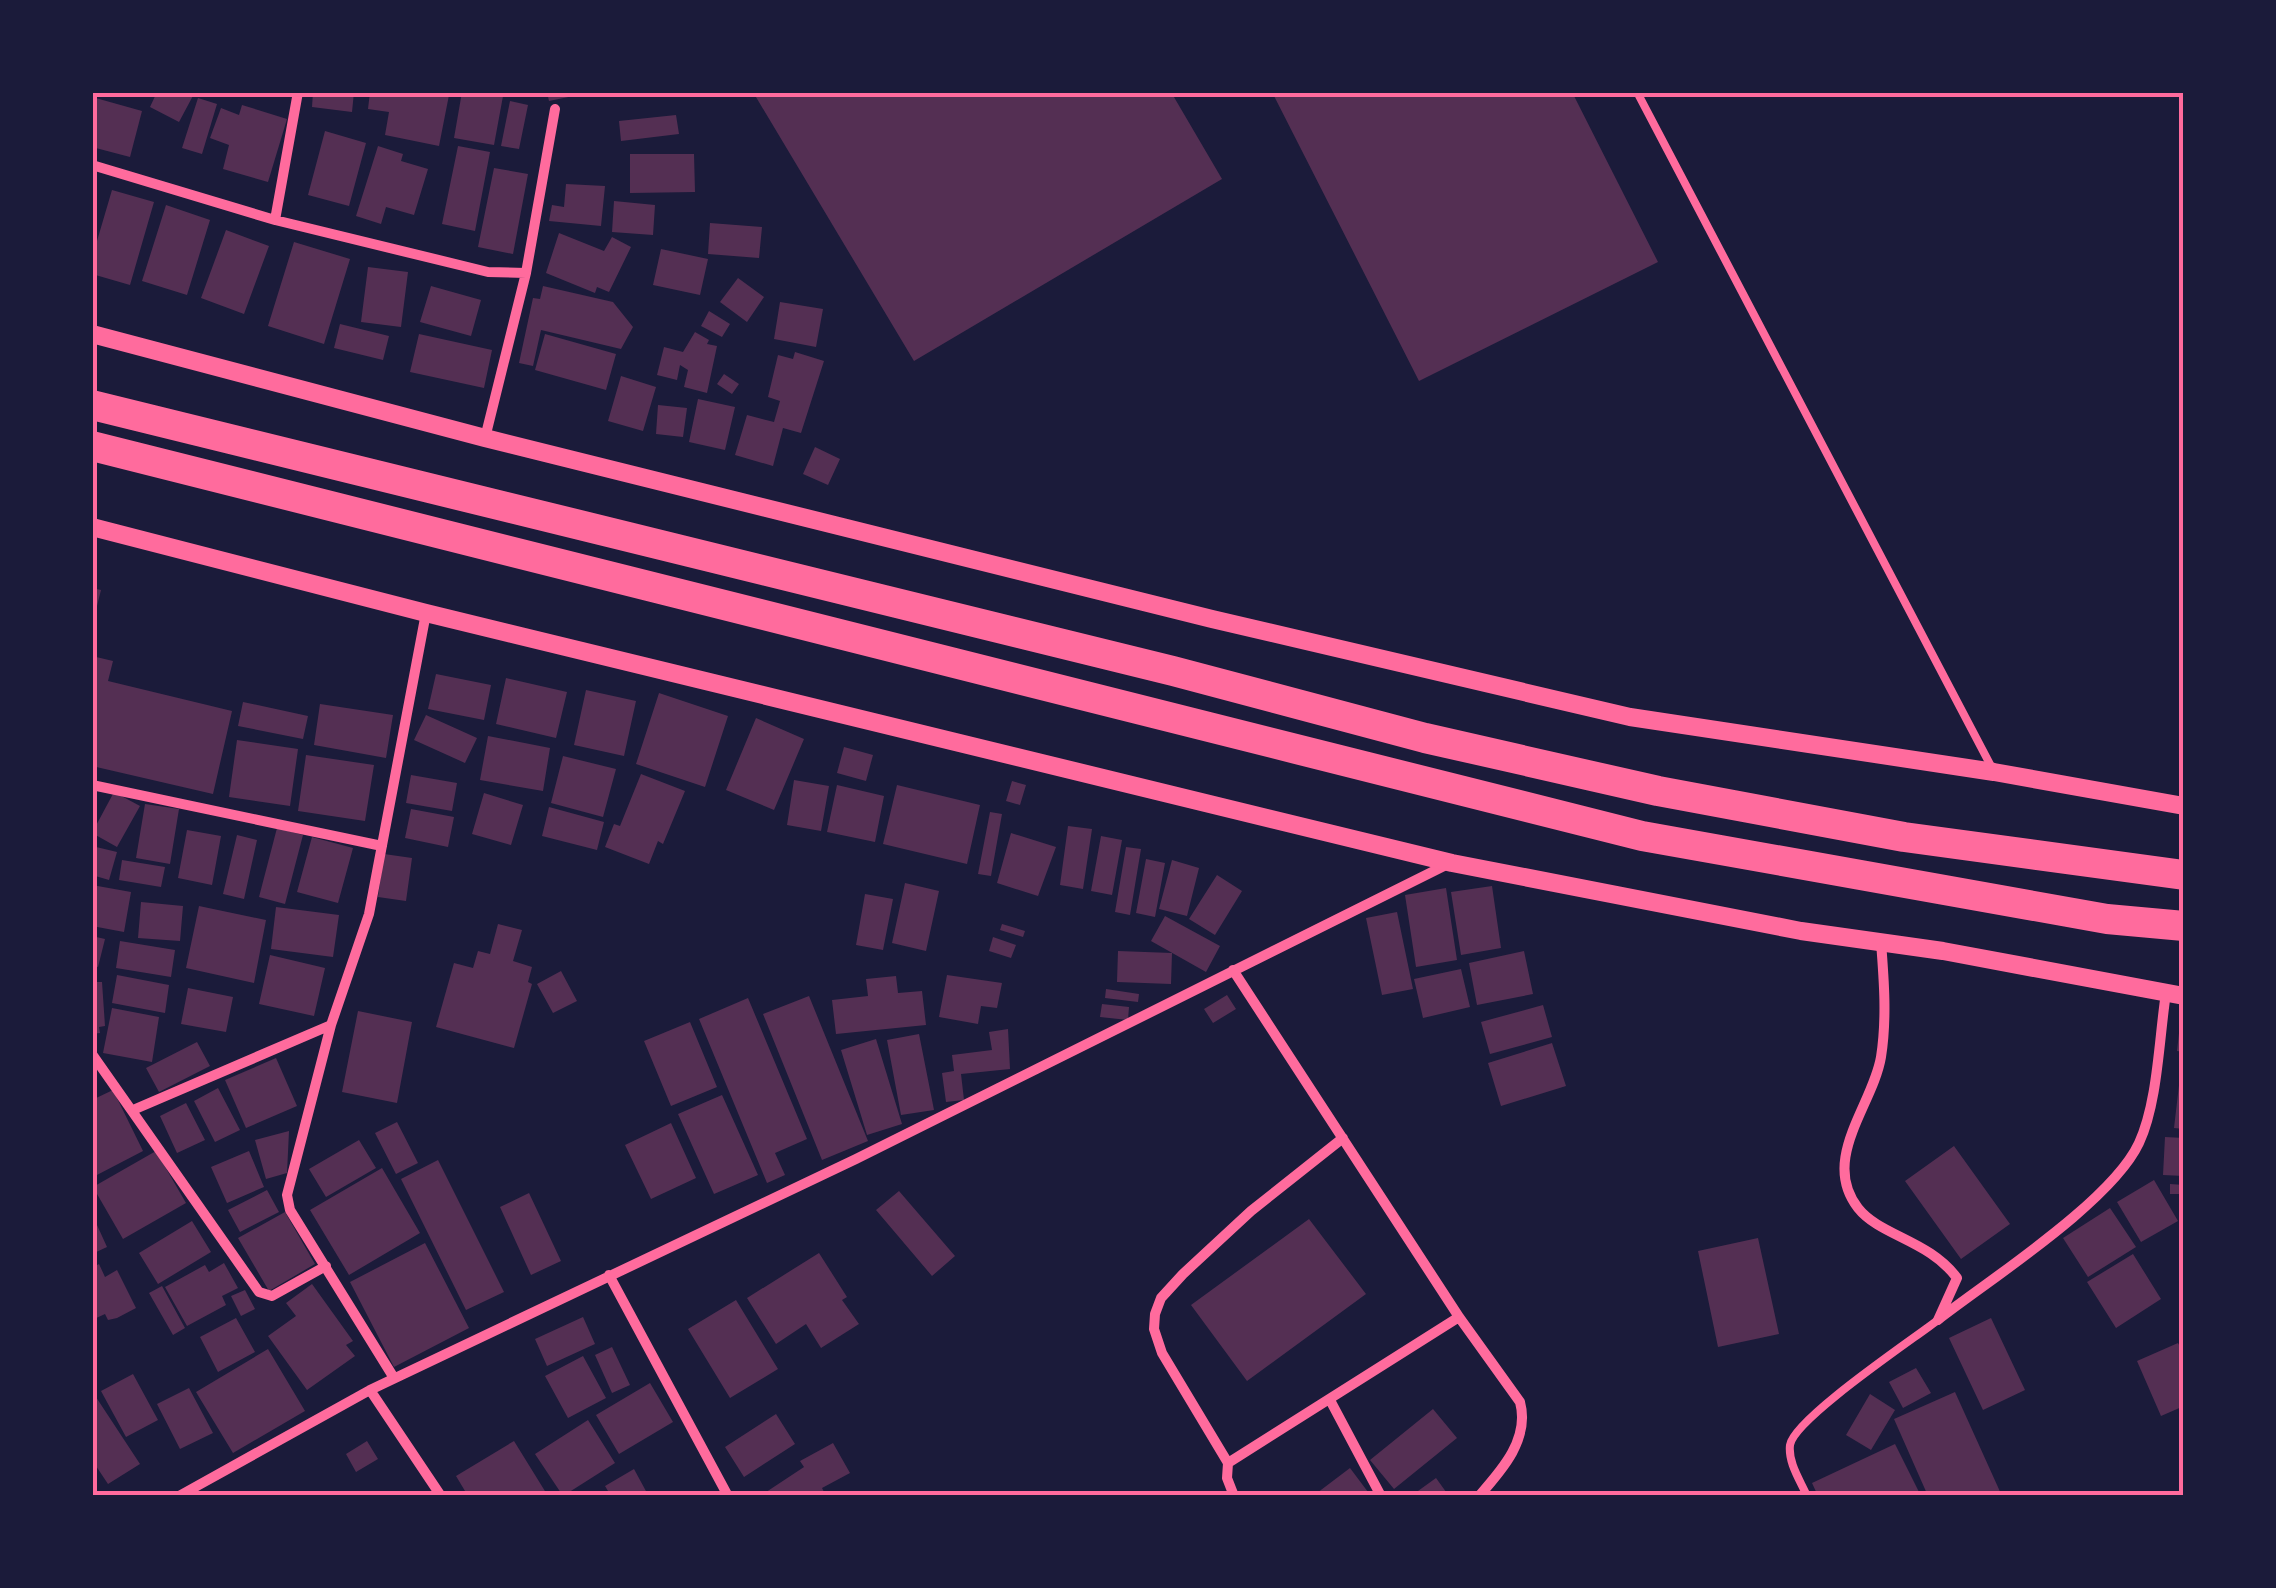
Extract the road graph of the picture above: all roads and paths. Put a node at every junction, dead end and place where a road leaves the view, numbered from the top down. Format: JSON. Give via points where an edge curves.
{"nodes":[{"id":1,"x":298,"y":92,"type":"edge"},
{"id":2,"x":1637,"y":92,"type":"edge"},
{"id":3,"x":554,"y":109,"type":"dead end"},
{"id":4,"x":92,"y":165,"type":"edge"},
{"id":5,"x":275,"y":220,"type":"junction"},
{"id":6,"x":526,"y":273,"type":"junction"},
{"id":7,"x":92,"y":334,"type":"edge"},
{"id":8,"x":92,"y":405,"type":"edge"},
{"id":9,"x":485,"y":438,"type":"junction"},
{"id":10,"x":92,"y":446,"type":"edge"},
{"id":11,"x":92,"y":527,"type":"edge"},
{"id":12,"x":426,"y":613,"type":"junction"},
{"id":13,"x":1994,"y":772,"type":"junction"},
{"id":14,"x":92,"y":785,"type":"edge"},
{"id":15,"x":2184,"y":806,"type":"edge"},
{"id":16,"x":382,"y":846,"type":"junction"},
{"id":17,"x":1452,"y":862,"type":"junction"},
{"id":18,"x":2184,"y":875,"type":"edge"},
{"id":19,"x":2184,"y":926,"type":"edge"},
{"id":20,"x":1882,"y":942,"type":"junction"},
{"id":21,"x":1233,"y":970,"type":"junction"},
{"id":22,"x":2174,"y":994,"type":"edge"},
{"id":23,"x":332,"y":1026,"type":"junction"},
{"id":24,"x":92,"y":1054,"type":"edge"},
{"id":25,"x":134,"y":1110,"type":"junction"},
{"id":26,"x":1344,"y":1138,"type":"junction"},
{"id":27,"x":326,"y":1266,"type":"junction"},
{"id":28,"x":610,"y":1275,"type":"junction"},
{"id":29,"x":1459,"y":1317,"type":"junction"},
{"id":30,"x":1938,"y":1320,"type":"junction"},
{"id":31,"x":394,"y":1378,"type":"junction"},
{"id":32,"x":370,"y":1390,"type":"junction"},
{"id":33,"x":1330,"y":1400,"type":"junction"},
{"id":34,"x":1228,"y":1462,"type":"junction"},
{"id":35,"x":178,"y":1496,"type":"edge"},
{"id":36,"x":440,"y":1496,"type":"edge"},
{"id":37,"x":728,"y":1496,"type":"edge"},
{"id":38,"x":1234,"y":1496,"type":"edge"},
{"id":39,"x":1381,"y":1496,"type":"edge"},
{"id":40,"x":1479,"y":1496,"type":"edge"},
{"id":41,"x":1808,"y":1496,"type":"edge"}],
"edges":[{"from":1,"to":5,"type":"street"},
{"from":2,"to":13,"type":"lane"},
{"from":3,"to":6,"type":"street"},
{"from":4,"to":5,"type":"street"},
{"from":5,"to":6,"type":"street","via":[[488,272]]},
{"from":6,"to":9,"type":"street"},
{"from":7,"to":9,"type":"street"},
{"from":8,"to":18,"type":"highway","via":[[1638,787],[1904,837]]},
{"from":9,"to":13,"type":"street","via":[[1630,716]]},
{"from":10,"to":19,"type":"highway","via":[[1642,836],[2107,919]]},
{"from":11,"to":12,"type":"street"},
{"from":12,"to":16,"type":"street"},
{"from":12,"to":17,"type":"street"},
{"from":13,"to":15,"type":"street"},
{"from":14,"to":16,"type":"street"},
{"from":16,"to":23,"type":"street","via":[[369,914]]},
{"from":17,"to":20,"type":"street"},
{"from":17,"to":21,"type":"street"},
{"from":20,"to":22,"type":"street"},
{"from":20,"to":30,"type":"street","via":[[1880,1062],[1850,1138],[1845,1172],[1867,1217],[1933,1253],[1957,1278]]},
{"from":21,"to":26,"type":"street"},
{"from":21,"to":28,"type":"street"},
{"from":22,"to":30,"type":"street","via":[[2150,1106],[2120,1172]]},
{"from":23,"to":25,"type":"street"},
{"from":23,"to":27,"type":"street","via":[[287,1194]]},
{"from":24,"to":25,"type":"street"},
{"from":25,"to":27,"type":"street","via":[[260,1292],[272,1296]]},
{"from":26,"to":29,"type":"street"},
{"from":26,"to":34,"type":"street","via":[[1182,1274],[1155,1314],[1162,1353]]},
{"from":27,"to":31,"type":"street"},
{"from":28,"to":31,"type":"street"},
{"from":28,"to":37,"type":"street"},
{"from":29,"to":33,"type":"street"},
{"from":29,"to":40,"type":"street","via":[[1523,1415],[1518,1441]]},
{"from":30,"to":41,"type":"lane","via":[[1809,1417],[1790,1440],[1790,1459]]},
{"from":31,"to":32,"type":"street"},
{"from":32,"to":35,"type":"street"},
{"from":32,"to":36,"type":"street"},
{"from":33,"to":34,"type":"street"},
{"from":33,"to":39,"type":"street"},
{"from":34,"to":38,"type":"street"}]}
